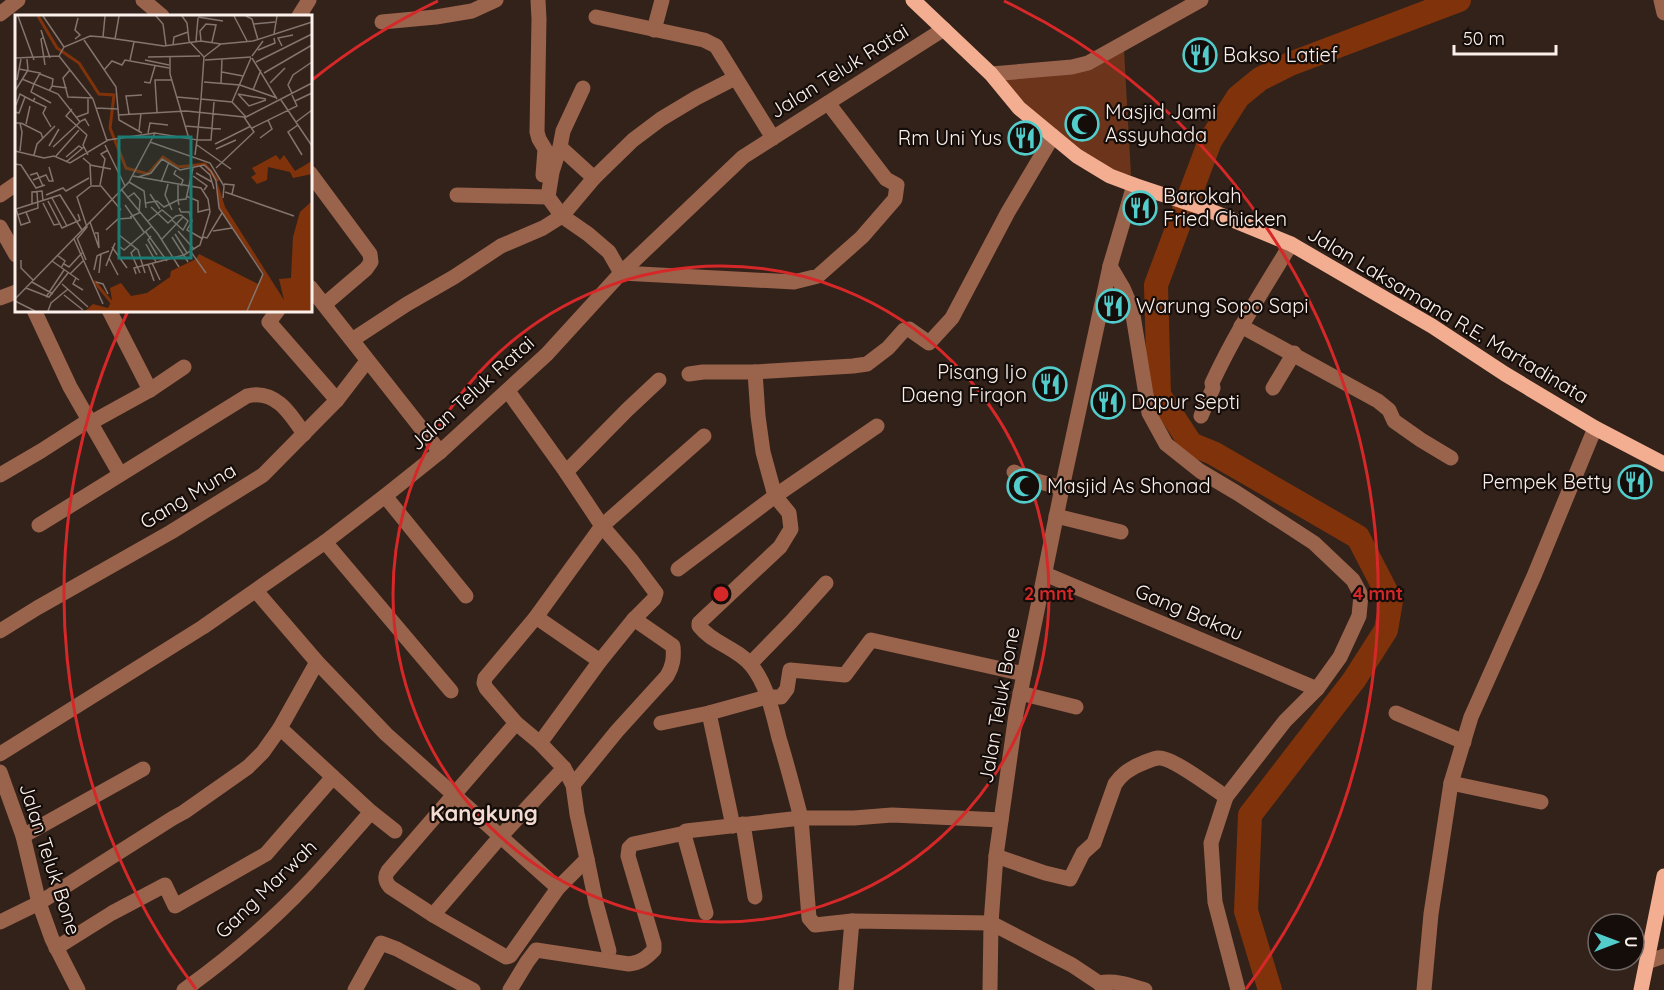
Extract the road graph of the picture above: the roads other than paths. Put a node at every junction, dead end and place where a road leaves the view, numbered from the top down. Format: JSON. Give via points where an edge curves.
{"nodes":[{"id":1,"x":18,"y":0,"type":"edge"},
{"id":2,"x":309,"y":0,"type":"edge"},
{"id":3,"x":496,"y":0,"type":"edge"},
{"id":4,"x":538,"y":0,"type":"edge"},
{"id":5,"x":662,"y":0,"type":"edge"},
{"id":6,"x":913,"y":0,"type":"edge"},
{"id":7,"x":1201,"y":0,"type":"edge"},
{"id":8,"x":1661,"y":0,"type":"edge"},
{"id":9,"x":468,"y":6,"type":"edge"},
{"id":10,"x":1664,"y":13,"type":"edge"},
{"id":11,"x":0,"y":14,"type":"edge"},
{"id":12,"x":300,"y":15,"type":"edge"},
{"id":13,"x":596,"y":16,"type":"dead end"},
{"id":14,"x":382,"y":22,"type":"dead end"},
{"id":15,"x":944,"y":29,"type":"junction"},
{"id":16,"x":654,"y":30,"type":"junction"},
{"id":17,"x":991,"y":74,"type":"junction"},
{"id":18,"x":735,"y":78,"type":"junction"},
{"id":19,"x":583,"y":88,"type":"dead end"},
{"id":20,"x":828,"y":103,"type":"junction"},
{"id":21,"x":1053,"y":136,"type":"junction"},
{"id":22,"x":773,"y":138,"type":"junction"},
{"id":23,"x":560,"y":147,"type":"junction"},
{"id":24,"x":312,"y":176,"type":"edge"},
{"id":25,"x":594,"y":178,"type":"junction"},
{"id":26,"x":15,"y":185,"type":"edge"},
{"id":27,"x":1139,"y":187,"type":"junction"},
{"id":28,"x":0,"y":195,"type":"edge"},
{"id":29,"x":457,"y":195,"type":"dead end"},
{"id":30,"x":545,"y":197,"type":"junction"},
{"id":31,"x":562,"y":216,"type":"junction"},
{"id":32,"x":0,"y":227,"type":"edge"},
{"id":33,"x":1291,"y":244,"type":"junction"},
{"id":34,"x":15,"y":253,"type":"edge"},
{"id":35,"x":1110,"y":266,"type":"junction"},
{"id":36,"x":621,"y":273,"type":"junction"},
{"id":37,"x":312,"y":289,"type":"edge"},
{"id":38,"x":15,"y":292,"type":"edge"},
{"id":39,"x":0,"y":298,"type":"edge"},
{"id":40,"x":325,"y":304,"type":"junction"},
{"id":41,"x":35,"y":312,"type":"edge"},
{"id":42,"x":110,"y":312,"type":"edge"},
{"id":43,"x":276,"y":312,"type":"edge"},
{"id":44,"x":1241,"y":326,"type":"junction"},
{"id":45,"x":352,"y":340,"type":"junction"},
{"id":46,"x":1294,"y":353,"type":"junction"},
{"id":47,"x":368,"y":361,"type":"junction"},
{"id":48,"x":184,"y":367,"type":"dead end"},
{"id":49,"x":755,"y":372,"type":"junction"},
{"id":50,"x":688,"y":374,"type":"dead end"},
{"id":51,"x":659,"y":380,"type":"dead end"},
{"id":52,"x":1273,"y":388,"type":"dead end"},
{"id":53,"x":150,"y":390,"type":"junction"},
{"id":54,"x":508,"y":391,"type":"junction"},
{"id":55,"x":337,"y":400,"type":"junction"},
{"id":56,"x":1201,"y":416,"type":"dead end"},
{"id":57,"x":92,"y":422,"type":"junction"},
{"id":58,"x":877,"y":426,"type":"dead end"},
{"id":59,"x":1595,"y":428,"type":"junction"},
{"id":60,"x":304,"y":434,"type":"junction"},
{"id":61,"x":704,"y":436,"type":"dead end"},
{"id":62,"x":440,"y":452,"type":"junction"},
{"id":63,"x":1451,"y":458,"type":"dead end"},
{"id":64,"x":1664,"y":464,"type":"edge"},
{"id":65,"x":566,"y":472,"type":"junction"},
{"id":66,"x":1014,"y":472,"type":"dead end"},
{"id":67,"x":120,"y":474,"type":"junction"},
{"id":68,"x":0,"y":475,"type":"edge"},
{"id":69,"x":1062,"y":488,"type":"junction"},
{"id":70,"x":386,"y":496,"type":"junction"},
{"id":71,"x":776,"y":496,"type":"junction"},
{"id":72,"x":1056,"y":516,"type":"junction"},
{"id":73,"x":39,"y":525,"type":"dead end"},
{"id":74,"x":602,"y":526,"type":"junction"},
{"id":75,"x":1121,"y":532,"type":"dead end"},
{"id":76,"x":325,"y":542,"type":"junction"},
{"id":77,"x":678,"y":568,"type":"dead end"},
{"id":78,"x":1045,"y":574,"type":"junction"},
{"id":79,"x":826,"y":583,"type":"dead end"},
{"id":80,"x":256,"y":591,"type":"junction"},
{"id":81,"x":466,"y":596,"type":"dead end"},
{"id":82,"x":536,"y":617,"type":"junction"},
{"id":83,"x":634,"y":619,"type":"junction"},
{"id":84,"x":0,"y":631,"type":"edge"},
{"id":85,"x":600,"y":661,"type":"junction"},
{"id":86,"x":317,"y":662,"type":"junction"},
{"id":87,"x":750,"y":664,"type":"junction"},
{"id":88,"x":1024,"y":674,"type":"junction"},
{"id":89,"x":1317,"y":689,"type":"junction"},
{"id":90,"x":451,"y":691,"type":"dead end"},
{"id":91,"x":1020,"y":693,"type":"junction"},
{"id":92,"x":767,"y":697,"type":"junction"},
{"id":93,"x":1076,"y":707,"type":"dead end"},
{"id":94,"x":709,"y":713,"type":"junction"},
{"id":95,"x":1396,"y":714,"type":"dead end"},
{"id":96,"x":516,"y":723,"type":"junction"},
{"id":97,"x":661,"y":723,"type":"dead end"},
{"id":98,"x":280,"y":728,"type":"junction"},
{"id":99,"x":1464,"y":742,"type":"junction"},
{"id":100,"x":540,"y":743,"type":"junction"},
{"id":101,"x":0,"y":754,"type":"edge"},
{"id":102,"x":564,"y":768,"type":"junction"},
{"id":103,"x":143,"y":769,"type":"dead end"},
{"id":104,"x":0,"y":772,"type":"edge"},
{"id":105,"x":333,"y":777,"type":"junction"},
{"id":106,"x":1451,"y":783,"type":"junction"},
{"id":107,"x":573,"y":785,"type":"junction"},
{"id":108,"x":454,"y":795,"type":"junction"},
{"id":109,"x":1226,"y":797,"type":"junction"},
{"id":110,"x":1541,"y":802,"type":"dead end"},
{"id":111,"x":371,"y":812,"type":"junction"},
{"id":112,"x":801,"y":818,"type":"junction"},
{"id":113,"x":1001,"y":819,"type":"junction"},
{"id":114,"x":738,"y":825,"type":"junction"},
{"id":115,"x":394,"y":831,"type":"dead end"},
{"id":116,"x":685,"y":833,"type":"junction"},
{"id":117,"x":23,"y":836,"type":"junction"},
{"id":118,"x":500,"y":837,"type":"junction"},
{"id":119,"x":996,"y":856,"type":"junction"},
{"id":120,"x":588,"y":859,"type":"junction"},
{"id":121,"x":1664,"y":876,"type":"edge"},
{"id":122,"x":558,"y":888,"type":"junction"},
{"id":123,"x":755,"y":897,"type":"dead end"},
{"id":124,"x":39,"y":903,"type":"junction"},
{"id":125,"x":706,"y":913,"type":"dead end"},
{"id":126,"x":433,"y":915,"type":"junction"},
{"id":127,"x":852,"y":921,"type":"junction"},
{"id":128,"x":0,"y":922,"type":"edge"},
{"id":129,"x":991,"y":924,"type":"junction"},
{"id":130,"x":56,"y":948,"type":"junction"},
{"id":131,"x":609,"y":951,"type":"dead end"},
{"id":132,"x":1664,"y":956,"type":"edge"},
{"id":133,"x":1647,"y":962,"type":"junction"},
{"id":134,"x":1102,"y":987,"type":"edge"},
{"id":135,"x":78,"y":990,"type":"edge"},
{"id":136,"x":184,"y":990,"type":"edge"},
{"id":137,"x":355,"y":990,"type":"edge"},
{"id":138,"x":473,"y":990,"type":"edge"},
{"id":139,"x":510,"y":990,"type":"edge"},
{"id":140,"x":846,"y":990,"type":"edge"},
{"id":141,"x":990,"y":990,"type":"edge"},
{"id":142,"x":1145,"y":990,"type":"edge"},
{"id":143,"x":1238,"y":990,"type":"edge"},
{"id":144,"x":1424,"y":990,"type":"edge"},
{"id":145,"x":1641,"y":990,"type":"edge"}],
"edges":[{"from":1,"to":11,"type":"street"},
{"from":2,"to":12,"type":"street"},
{"from":3,"to":9,"type":"street"},
{"from":4,"to":30,"type":"street","via":[[537,132],[545,149]]},
{"from":5,"to":16,"type":"street"},
{"from":6,"to":15,"type":"main road"},
{"from":7,"to":17,"type":"street","via":[[1088,63]]},
{"from":8,"to":10,"type":"street"},
{"from":9,"to":14,"type":"street","via":[[436,17]]},
{"from":13,"to":16,"type":"street"},
{"from":15,"to":17,"type":"main road"},
{"from":15,"to":20,"type":"street","name":"Jalan Teluk Ratai"},
{"from":16,"to":18,"type":"street","via":[[711,43]]},
{"from":17,"to":21,"type":"main road","via":[[1019,108]]},
{"from":18,"to":22,"type":"street"},
{"from":18,"to":25,"type":"street","via":[[661,119]]},
{"from":19,"to":23,"type":"street","via":[[563,131]]},
{"from":20,"to":22,"type":"street","name":"Jalan Teluk Ratai"},
{"from":20,"to":36,"type":"street","via":[[886,179],[897,185],[895,199],[862,237],[818,276],[794,282]]},
{"from":21,"to":27,"type":"main road","via":[[1110,176]]},
{"from":21,"to":49,"type":"street","via":[[952,318],[929,343],[907,329],[867,364]]},
{"from":22,"to":36,"type":"street","name":"Jalan Teluk Ratai","via":[[743,157]]},
{"from":23,"to":25,"type":"street"},
{"from":23,"to":30,"type":"street"},
{"from":24,"to":40,"type":"street","via":[[370,254],[371,262]]},
{"from":25,"to":31,"type":"street"},
{"from":26,"to":28,"type":"street"},
{"from":27,"to":33,"type":"main road","name":"Jalan Laksamana R.E. Martadinata"},
{"from":27,"to":35,"type":"street","name":"Jalan Teluk Bone"},
{"from":29,"to":30,"type":"street"},
{"from":30,"to":31,"type":"street"},
{"from":31,"to":36,"type":"street","via":[[609,252]]},
{"from":31,"to":45,"type":"street","via":[[501,246]]},
{"from":32,"to":34,"type":"street"},
{"from":33,"to":44,"type":"street"},
{"from":33,"to":59,"type":"main road","name":"Jalan Laksamana R.E. Martadinata"},
{"from":35,"to":69,"type":"street","name":"Jalan Teluk Bone"},
{"from":35,"to":89,"type":"street","via":[[1132,309],[1149,413],[1166,444],[1200,471],[1314,543],[1353,580],[1362,595],[1359,616],[1340,657]]},
{"from":36,"to":54,"type":"street","name":"Jalan Teluk Ratai"},
{"from":37,"to":40,"type":"street"},
{"from":38,"to":39,"type":"street"},
{"from":40,"to":45,"type":"street"},
{"from":41,"to":57,"type":"street","via":[[70,387]]},
{"from":42,"to":53,"type":"street"},
{"from":43,"to":55,"type":"street","via":[[269,322]]},
{"from":44,"to":46,"type":"street"},
{"from":44,"to":56,"type":"street","via":[[1215,376]]},
{"from":45,"to":47,"type":"street"},
{"from":46,"to":52,"type":"street"},
{"from":46,"to":63,"type":"street","via":[[1384,405],[1394,421]]},
{"from":47,"to":55,"type":"street","name":"Gang Muna"},
{"from":47,"to":62,"type":"street"},
{"from":48,"to":53,"type":"street"},
{"from":49,"to":50,"type":"street"},
{"from":49,"to":71,"type":"street","via":[[763,452]]},
{"from":51,"to":65,"type":"street"},
{"from":53,"to":57,"type":"street"},
{"from":54,"to":62,"type":"street","name":"Jalan Teluk Ratai"},
{"from":54,"to":65,"type":"street"},
{"from":55,"to":60,"type":"street","name":"Gang Muna"},
{"from":57,"to":67,"type":"street"},
{"from":57,"to":68,"type":"street"},
{"from":58,"to":71,"type":"street"},
{"from":59,"to":64,"type":"main road","name":"Jalan Laksamana R.E. Martadinata"},
{"from":59,"to":99,"type":"street","via":[[1471,717]]},
{"from":60,"to":67,"type":"street","via":[[275,400],[258,394],[247,396]]},
{"from":60,"to":84,"type":"street","name":"Gang Muna","via":[[263,475]]},
{"from":61,"to":74,"type":"street"},
{"from":62,"to":70,"type":"street","name":"Jalan Teluk Ratai"},
{"from":65,"to":74,"type":"street"},
{"from":66,"to":69,"type":"street"},
{"from":67,"to":73,"type":"street"},
{"from":69,"to":72,"type":"street","name":"Jalan Teluk Bone"},
{"from":70,"to":76,"type":"street","name":"Jalan Teluk Ratai"},
{"from":70,"to":81,"type":"street"},
{"from":71,"to":77,"type":"street"},
{"from":71,"to":87,"type":"street","via":[[791,521],[786,538],[699,623],[704,632]]},
{"from":72,"to":75,"type":"street"},
{"from":72,"to":78,"type":"street","name":"Jalan Teluk Bone"},
{"from":74,"to":82,"type":"street"},
{"from":74,"to":83,"type":"street","via":[[656,593]]},
{"from":76,"to":80,"type":"street","name":"Jalan Teluk Ratai"},
{"from":76,"to":90,"type":"street"},
{"from":78,"to":88,"type":"street","name":"Jalan Teluk Bone"},
{"from":78,"to":89,"type":"street","name":"Gang Bakau"},
{"from":79,"to":87,"type":"street"},
{"from":80,"to":86,"type":"street"},
{"from":80,"to":101,"type":"street","name":"Jalan Teluk Ratai"},
{"from":82,"to":85,"type":"street"},
{"from":82,"to":96,"type":"street","via":[[484,683]]},
{"from":83,"to":85,"type":"street"},
{"from":83,"to":107,"type":"street","via":[[673,646],[671,669]]},
{"from":85,"to":100,"type":"street"},
{"from":86,"to":98,"type":"street"},
{"from":86,"to":108,"type":"street","via":[[386,734]]},
{"from":87,"to":92,"type":"street"},
{"from":88,"to":91,"type":"street","name":"Jalan Teluk Bone"},
{"from":88,"to":92,"type":"street","via":[[871,640],[845,675],[790,670],[787,689],[781,697]]},
{"from":89,"to":109,"type":"street","via":[[1285,721]]},
{"from":91,"to":93,"type":"street"},
{"from":91,"to":113,"type":"street","name":"Jalan Teluk Bone"},
{"from":92,"to":94,"type":"street"},
{"from":92,"to":112,"type":"street"},
{"from":94,"to":97,"type":"street"},
{"from":94,"to":114,"type":"street"},
{"from":95,"to":99,"type":"street"},
{"from":96,"to":100,"type":"street"},
{"from":96,"to":108,"type":"street"},
{"from":98,"to":105,"type":"street"},
{"from":98,"to":124,"type":"street","via":[[248,767]]},
{"from":99,"to":106,"type":"street"},
{"from":100,"to":102,"type":"street"},
{"from":102,"to":107,"type":"street"},
{"from":102,"to":118,"type":"street"},
{"from":103,"to":117,"type":"street"},
{"from":104,"to":117,"type":"street","name":"Jalan Teluk Bone"},
{"from":105,"to":111,"type":"street"},
{"from":105,"to":130,"type":"street","via":[[266,854],[175,906],[165,885]]},
{"from":106,"to":110,"type":"street"},
{"from":106,"to":144,"type":"street"},
{"from":107,"to":120,"type":"street"},
{"from":108,"to":118,"type":"street"},
{"from":108,"to":126,"type":"street","via":[[385,876],[390,887]]},
{"from":109,"to":119,"type":"street","via":[[1183,768],[1157,758],[1118,778],[1094,843],[1083,853],[1070,879]]},
{"from":109,"to":143,"type":"street","via":[[1211,843],[1215,902]]},
{"from":111,"to":115,"type":"street"},
{"from":111,"to":136,"type":"street","name":"Gang Marwah","via":[[280,911]]},
{"from":112,"to":113,"type":"street","via":[[892,815]]},
{"from":112,"to":114,"type":"street"},
{"from":112,"to":127,"type":"street","via":[[809,918],[815,925]]},
{"from":113,"to":119,"type":"street","name":"Jalan Teluk Bone"},
{"from":114,"to":116,"type":"street"},
{"from":114,"to":123,"type":"street"},
{"from":116,"to":125,"type":"street"},
{"from":116,"to":139,"type":"street","via":[[629,848],[654,944],[652,953],[639,963],[629,964],[536,950]]},
{"from":117,"to":124,"type":"street","name":"Jalan Teluk Bone"},
{"from":118,"to":122,"type":"street"},
{"from":118,"to":126,"type":"street"},
{"from":119,"to":129,"type":"street","name":"Jalan Teluk Bone"},
{"from":120,"to":122,"type":"street"},
{"from":120,"to":131,"type":"street"},
{"from":121,"to":133,"type":"main road"},
{"from":122,"to":126,"type":"street","via":[[506,957]]},
{"from":124,"to":128,"type":"street"},
{"from":124,"to":130,"type":"street","name":"Jalan Teluk Bone"},
{"from":127,"to":129,"type":"street"},
{"from":127,"to":140,"type":"street"},
{"from":129,"to":134,"type":"street","via":[[1072,965]]},
{"from":129,"to":141,"type":"street","name":"Jalan Teluk Bone"},
{"from":130,"to":135,"type":"street","name":"Jalan Teluk Bone"},
{"from":132,"to":133,"type":"street"},
{"from":133,"to":145,"type":"main road"},
{"from":134,"to":142,"type":"street","via":[[1108,981]]},
{"from":137,"to":138,"type":"street","via":[[381,943],[398,948]]}]}
